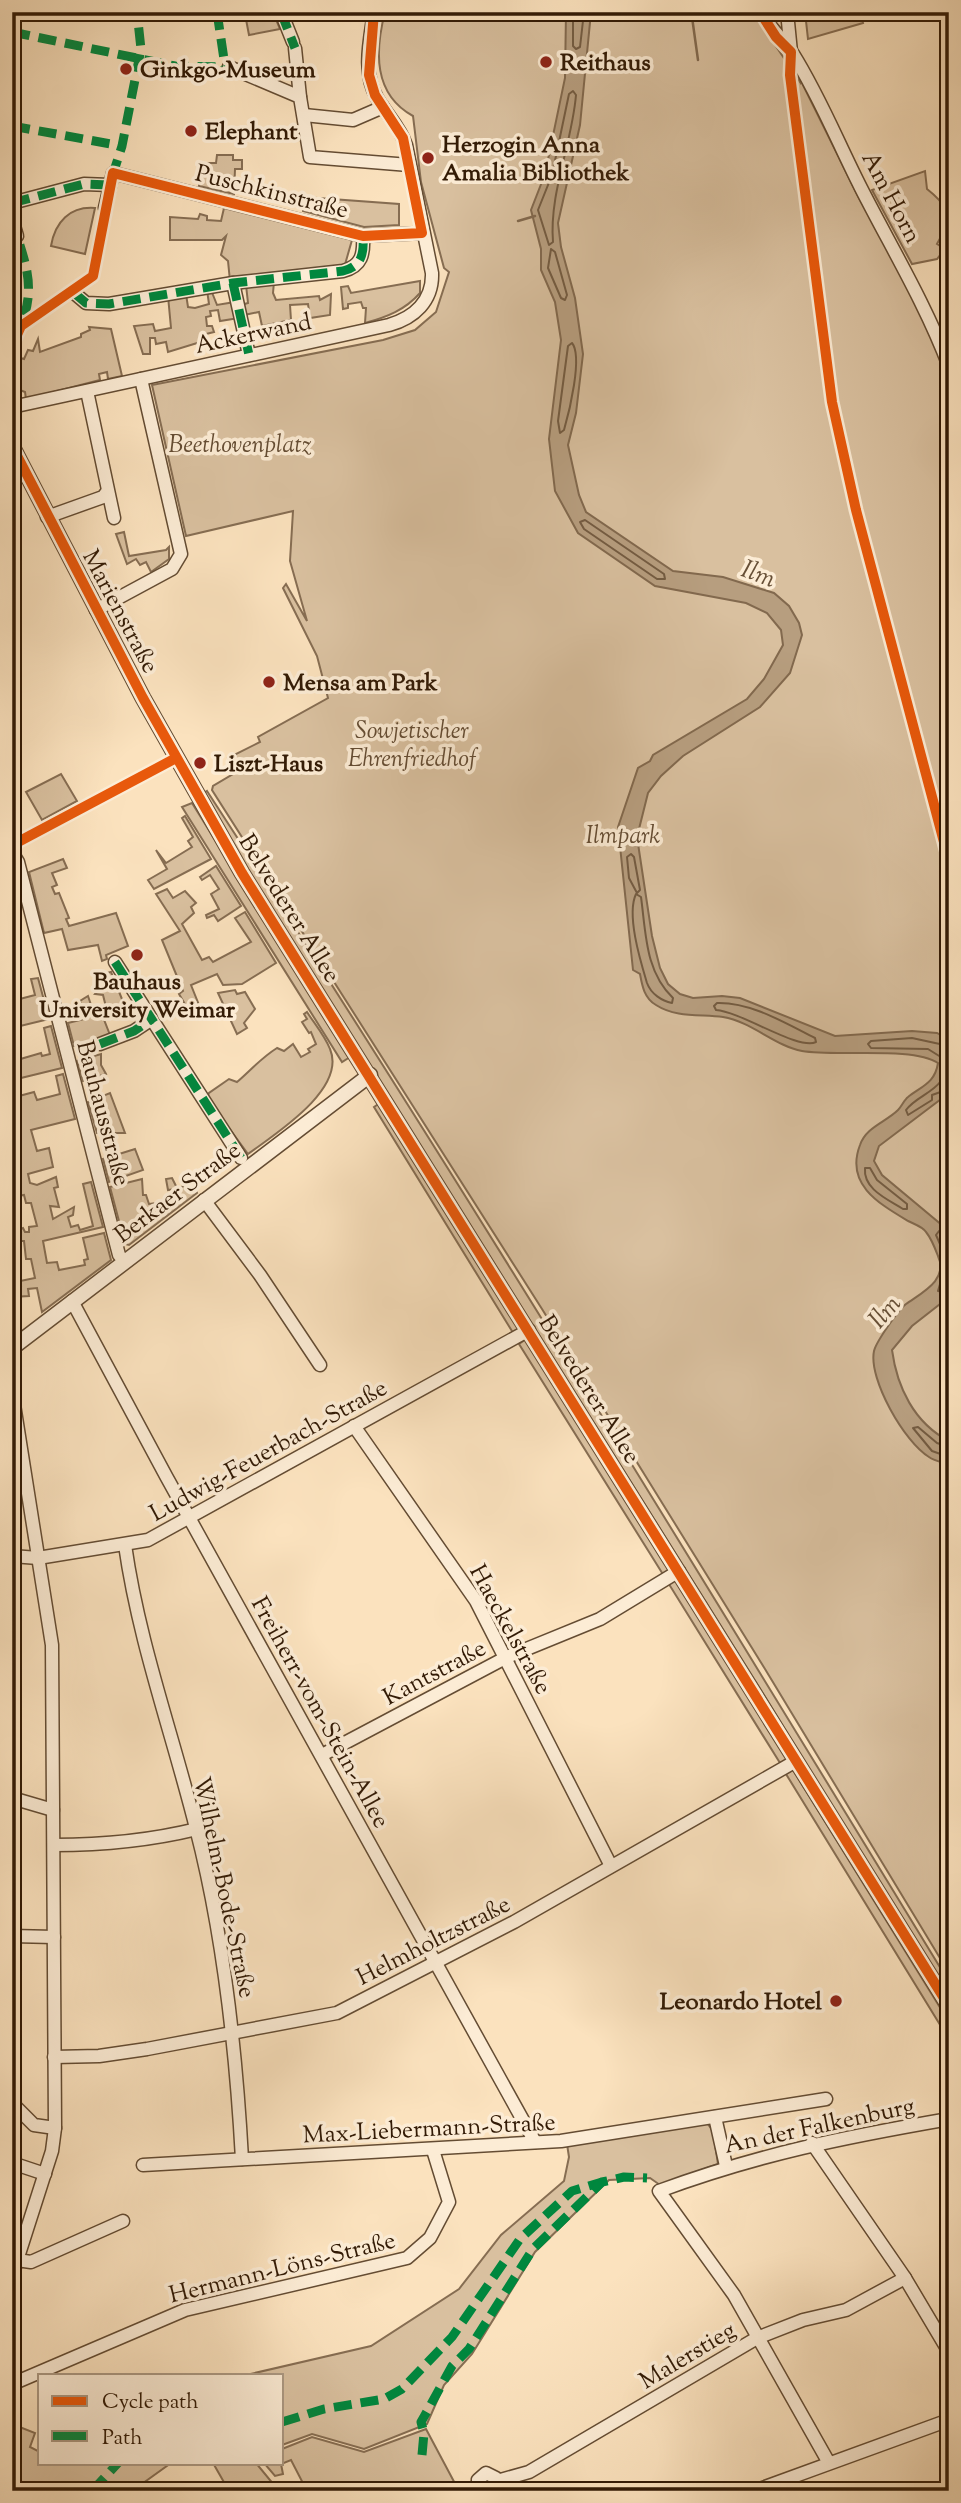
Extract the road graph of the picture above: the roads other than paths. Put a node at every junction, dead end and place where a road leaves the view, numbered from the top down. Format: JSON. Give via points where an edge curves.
{"nodes":[{"id":1,"x":281,"y":12,"type":"edge"},
{"id":2,"x":374,"y":12,"type":"edge"},
{"id":3,"x":760,"y":12,"type":"edge"},
{"id":4,"x":787,"y":12,"type":"edge"},
{"id":5,"x":791,"y":52,"type":"junction"},
{"id":6,"x":229,"y":67,"type":"dead end"},
{"id":7,"x":300,"y":97,"type":"junction"},
{"id":8,"x":383,"y":107,"type":"junction"},
{"id":9,"x":304,"y":115,"type":"junction"},
{"id":10,"x":409,"y":164,"type":"junction"},
{"id":11,"x":111,"y":179,"type":"junction"},
{"id":12,"x":12,"y":203,"type":"edge"},
{"id":13,"x":105,"y":208,"type":"dead end"},
{"id":14,"x":12,"y":219,"type":"edge"},
{"id":15,"x":422,"y":233,"type":"junction"},
{"id":16,"x":12,"y":236,"type":"edge"},
{"id":17,"x":363,"y":236,"type":"junction"},
{"id":18,"x":233,"y":283,"type":"junction"},
{"id":19,"x":73,"y":292,"type":"dead end"},
{"id":20,"x":249,"y":355,"type":"junction"},
{"id":21,"x":949,"y":366,"type":"edge"},
{"id":22,"x":141,"y":379,"type":"junction"},
{"id":23,"x":87,"y":391,"type":"junction"},
{"id":24,"x":12,"y":407,"type":"edge"},
{"id":25,"x":12,"y":446,"type":"edge"},
{"id":26,"x":107,"y":492,"type":"junction"},
{"id":27,"x":47,"y":517,"type":"junction"},
{"id":28,"x":114,"y":518,"type":"dead end"},
{"id":29,"x":96,"y":610,"type":"junction"},
{"id":30,"x":195,"y":794,"type":"joint"},
{"id":31,"x":12,"y":852,"type":"edge"},
{"id":32,"x":115,"y":962,"type":"dead end"},
{"id":33,"x":152,"y":1019,"type":"junction"},
{"id":34,"x":100,"y":1044,"type":"dead end"},
{"id":35,"x":370,"y":1074,"type":"junction"},
{"id":36,"x":241,"y":1158,"type":"dead end"},
{"id":37,"x":204,"y":1200,"type":"junction"},
{"id":38,"x":124,"y":1261,"type":"junction"},
{"id":39,"x":72,"y":1301,"type":"junction"},
{"id":40,"x":529,"y":1330,"type":"junction"},
{"id":41,"x":12,"y":1348,"type":"edge"},
{"id":42,"x":320,"y":1364,"type":"dead end"},
{"id":43,"x":12,"y":1392,"type":"edge"},
{"id":44,"x":354,"y":1426,"type":"junction"},
{"id":45,"x":190,"y":1517,"type":"junction"},
{"id":46,"x":125,"y":1545,"type":"junction"},
{"id":47,"x":12,"y":1556,"type":"edge"},
{"id":48,"x":38,"y":1558,"type":"junction"},
{"id":49,"x":679,"y":1572,"type":"junction"},
{"id":50,"x":507,"y":1657,"type":"junction"},
{"id":51,"x":322,"y":1755,"type":"junction"},
{"id":52,"x":796,"y":1761,"type":"junction"},
{"id":53,"x":12,"y":1798,"type":"edge"},
{"id":54,"x":53,"y":1810,"type":"junction"},
{"id":55,"x":197,"y":1829,"type":"junction"},
{"id":56,"x":54,"y":1845,"type":"junction"},
{"id":57,"x":611,"y":1866,"type":"junction"},
{"id":58,"x":12,"y":1936,"type":"edge"},
{"id":59,"x":54,"y":1937,"type":"junction"},
{"id":60,"x":435,"y":1964,"type":"junction"},
{"id":61,"x":949,"y":2007,"type":"edge"},
{"id":62,"x":233,"y":2034,"type":"junction"},
{"id":63,"x":54,"y":2057,"type":"junction"},
{"id":64,"x":825,"y":2099,"type":"dead end"},
{"id":65,"x":12,"y":2103,"type":"edge"},
{"id":66,"x":715,"y":2117,"type":"junction"},
{"id":67,"x":949,"y":2119,"type":"edge"},
{"id":68,"x":55,"y":2128,"type":"junction"},
{"id":69,"x":535,"y":2142,"type":"junction"},
{"id":70,"x":812,"y":2143,"type":"junction"},
{"id":71,"x":433,"y":2150,"type":"junction"},
{"id":72,"x":242,"y":2160,"type":"junction"},
{"id":73,"x":12,"y":2163,"type":"edge"},
{"id":74,"x":143,"y":2165,"type":"dead end"},
{"id":75,"x":726,"y":2166,"type":"junction"},
{"id":76,"x":45,"y":2175,"type":"junction"},
{"id":77,"x":123,"y":2221,"type":"dead end"},
{"id":78,"x":17,"y":2260,"type":"junction"},
{"id":79,"x":12,"y":2276,"type":"edge"},
{"id":80,"x":905,"y":2278,"type":"junction"},
{"id":81,"x":757,"y":2337,"type":"junction"},
{"id":82,"x":949,"y":2351,"type":"edge"},
{"id":83,"x":12,"y":2384,"type":"edge"},
{"id":84,"x":949,"y":2420,"type":"edge"},
{"id":85,"x":828,"y":2463,"type":"junction"},
{"id":86,"x":495,"y":2486,"type":"edge"},
{"id":87,"x":483,"y":2491,"type":"edge"},
{"id":88,"x":754,"y":2491,"type":"edge"}],
"edges":[{"from":1,"to":7,"type":"street","via":[[295,49]]},
{"from":2,"to":8,"type":"street","name":"Ackerwand","via":[[368,69]]},
{"from":3,"to":5,"type":"street"},
{"from":4,"to":5,"type":"street"},
{"from":5,"to":21,"type":"street","name":"Am Horn","via":[[905,267]]},
{"from":6,"to":7,"type":"street"},
{"from":7,"to":9,"type":"street"},
{"from":8,"to":9,"type":"street","via":[[353,120]]},
{"from":8,"to":10,"type":"street","name":"Ackerwand","via":[[403,138]]},
{"from":9,"to":10,"type":"street","via":[[310,158]]},
{"from":10,"to":15,"type":"street","name":"Ackerwand"},
{"from":11,"to":12,"type":"street","name":"Puschkinstraße"},
{"from":11,"to":13,"type":"street"},
{"from":11,"to":17,"type":"street","name":"Puschkinstraße"},
{"from":14,"to":16,"type":"street","via":[[17,236]]},
{"from":15,"to":17,"type":"street","name":"Puschkinstraße"},
{"from":15,"to":20,"type":"street","name":"Ackerwand","via":[[432,284],[425,302],[410,317]]},
{"from":17,"to":18,"type":"street","via":[[361,260],[353,268]]},
{"from":18,"to":19,"type":"street","via":[[97,305]]},
{"from":18,"to":20,"type":"street"},
{"from":20,"to":22,"type":"street","name":"Ackerwand"},
{"from":22,"to":23,"type":"street","name":"Ackerwand"},
{"from":22,"to":29,"type":"street","via":[[181,554],[172,569]]},
{"from":23,"to":24,"type":"street","name":"Ackerwand"},
{"from":23,"to":26,"type":"street"},
{"from":25,"to":27,"type":"street","name":"Marienstraße"},
{"from":26,"to":27,"type":"street"},
{"from":26,"to":28,"type":"street"},
{"from":27,"to":29,"type":"street","name":"Marienstraße"},
{"from":29,"to":30,"type":"street","name":"Marienstraße"},
{"from":30,"to":35,"type":"street","name":"Belvederer Allee"},
{"from":31,"to":38,"type":"street","name":"Bauhausstraße"},
{"from":32,"to":33,"type":"street"},
{"from":33,"to":34,"type":"street","name":"Bauhausstraße"},
{"from":33,"to":36,"type":"street"},
{"from":35,"to":37,"type":"street","name":"Berkaer Straße"},
{"from":35,"to":40,"type":"street","name":"Belvederer Allee"},
{"from":37,"to":38,"type":"street","name":"Berkaer Straße"},
{"from":37,"to":42,"type":"street"},
{"from":38,"to":39,"type":"street","name":"Berkaer Straße"},
{"from":39,"to":41,"type":"street","name":"Berkaer Straße"},
{"from":39,"to":45,"type":"street","name":"Freiherr-vom-Stein-Allee"},
{"from":40,"to":44,"type":"street","name":"Ludwig-Feuerbach-Straße"},
{"from":40,"to":49,"type":"street","name":"Belvederer Allee"},
{"from":43,"to":48,"type":"street"},
{"from":44,"to":45,"type":"street","name":"Ludwig-Feuerbach-Straße"},
{"from":44,"to":50,"type":"street","name":"Haeckelstraße","via":[[465,1585]]},
{"from":45,"to":46,"type":"street","name":"Ludwig-Feuerbach-Straße","via":[[148,1540]]},
{"from":45,"to":51,"type":"street","name":"Freiherr-vom-Stein-Allee"},
{"from":46,"to":48,"type":"street","name":"Ludwig-Feuerbach-Straße"},
{"from":46,"to":55,"type":"street","name":"Wilhelm-Bode-Straße","via":[[142,1641]]},
{"from":47,"to":48,"type":"street","name":"Ludwig-Feuerbach-Straße"},
{"from":48,"to":54,"type":"street","via":[[52,1645]]},
{"from":49,"to":50,"type":"street","name":"Kantstraße","via":[[600,1619]]},
{"from":49,"to":52,"type":"street","name":"Belvederer Allee"},
{"from":50,"to":51,"type":"street","name":"Kantstraße"},
{"from":50,"to":57,"type":"street","name":"Haeckelstraße"},
{"from":51,"to":60,"type":"street","name":"Freiherr-vom-Stein-Allee"},
{"from":52,"to":57,"type":"street","name":"Helmholtzstraße"},
{"from":52,"to":61,"type":"street","name":"Belvederer Allee"},
{"from":53,"to":54,"type":"street"},
{"from":54,"to":56,"type":"street"},
{"from":55,"to":56,"type":"street","via":[[113,1845]]},
{"from":55,"to":62,"type":"street","name":"Wilhelm-Bode-Straße"},
{"from":56,"to":59,"type":"street"},
{"from":57,"to":60,"type":"street","name":"Helmholtzstraße"},
{"from":58,"to":59,"type":"street"},
{"from":59,"to":63,"type":"street"},
{"from":60,"to":62,"type":"street","name":"Helmholtzstraße","via":[[337,2012]]},
{"from":60,"to":69,"type":"street","name":"Freiherr-vom-Stein-Allee"},
{"from":62,"to":63,"type":"street","name":"Helmholtzstraße","via":[[99,2056]]},
{"from":62,"to":72,"type":"street","name":"Wilhelm-Bode-Straße"},
{"from":63,"to":68,"type":"street"},
{"from":64,"to":66,"type":"street","name":"Max-Liebermann-Straße"},
{"from":65,"to":68,"type":"street","via":[[34,2125]]},
{"from":66,"to":69,"type":"street","name":"Max-Liebermann-Straße"},
{"from":66,"to":75,"type":"street"},
{"from":67,"to":70,"type":"street","name":"An der Falkenburg"},
{"from":68,"to":76,"type":"street"},
{"from":69,"to":71,"type":"street","name":"Max-Liebermann-Straße"},
{"from":70,"to":75,"type":"street","name":"An der Falkenburg"},
{"from":70,"to":80,"type":"street"},
{"from":71,"to":72,"type":"street","name":"Max-Liebermann-Straße"},
{"from":71,"to":83,"type":"street","name":"Hermann-Löns-Straße","via":[[449,2202],[430,2238],[407,2258],[185,2310]]},
{"from":72,"to":74,"type":"street","name":"Max-Liebermann-Straße"},
{"from":73,"to":76,"type":"street"},
{"from":75,"to":81,"type":"street","name":"An der Falkenburg","via":[[659,2191],[723,2278]]},
{"from":76,"to":78,"type":"street"},
{"from":77,"to":78,"type":"street","via":[[31,2262]]},
{"from":78,"to":79,"type":"street"},
{"from":80,"to":81,"type":"street","name":"Malerstieg","via":[[846,2310]]},
{"from":80,"to":82,"type":"street"},
{"from":81,"to":85,"type":"street"},
{"from":81,"to":86,"type":"street","name":"Malerstieg","via":[[528,2472]]},
{"from":84,"to":85,"type":"street"},
{"from":85,"to":88,"type":"street"},
{"from":86,"to":87,"type":"street","name":"Malerstieg","via":[[492,2474],[481,2475],[478,2484]]}]}
